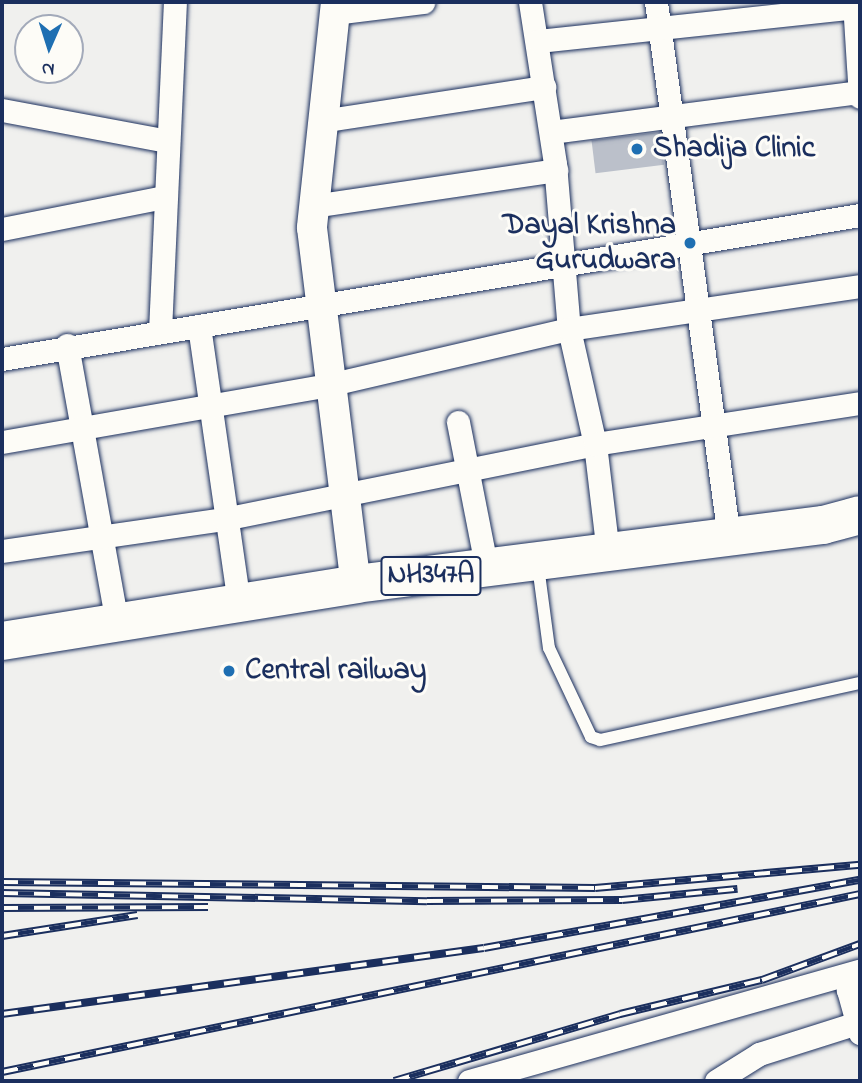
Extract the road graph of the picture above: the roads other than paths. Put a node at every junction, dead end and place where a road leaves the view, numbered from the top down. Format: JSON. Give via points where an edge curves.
{"nodes":[{"id":1,"x":175,"y":2,"type":"edge"},
{"id":2,"x":423,"y":2,"type":"edge"},
{"id":3,"x":530,"y":2,"type":"edge"},
{"id":4,"x":656,"y":2,"type":"edge"},
{"id":5,"x":854,"y":4,"type":"edge"},
{"id":6,"x":335,"y":8,"type":"edge"},
{"id":7,"x":659,"y":28,"type":"junction"},
{"id":8,"x":538,"y":41,"type":"junction"},
{"id":9,"x":544,"y":86,"type":"junction"},
{"id":10,"x":860,"y":94,"type":"edge"},
{"id":11,"x":2,"y":110,"type":"edge"},
{"id":12,"x":674,"y":117,"type":"junction"},
{"id":13,"x":321,"y":121,"type":"junction"},
{"id":14,"x":551,"y":132,"type":"junction"},
{"id":15,"x":167,"y":141,"type":"junction"},
{"id":16,"x":556,"y":170,"type":"junction"},
{"id":17,"x":164,"y":197,"type":"junction"},
{"id":18,"x":313,"y":206,"type":"junction"},
{"id":19,"x":860,"y":215,"type":"edge"},
{"id":20,"x":2,"y":229,"type":"edge"},
{"id":21,"x":690,"y":243,"type":"junction"},
{"id":22,"x":562,"y":267,"type":"junction"},
{"id":23,"x":860,"y":286,"type":"edge"},
{"id":24,"x":318,"y":307,"type":"junction"},
{"id":25,"x":700,"y":313,"type":"junction"},
{"id":26,"x":199,"y":326,"type":"junction"},
{"id":27,"x":569,"y":329,"type":"junction"},
{"id":28,"x":160,"y":331,"type":"junction"},
{"id":29,"x":67,"y":345,"type":"junction"},
{"id":30,"x":2,"y":359,"type":"edge"},
{"id":31,"x":328,"y":385,"type":"junction"},
{"id":32,"x":207,"y":403,"type":"junction"},
{"id":33,"x":860,"y":403,"type":"edge"},
{"id":34,"x":458,"y":422,"type":"dead end"},
{"id":35,"x":716,"y":425,"type":"junction"},
{"id":36,"x":84,"y":428,"type":"junction"},
{"id":37,"x":2,"y":442,"type":"edge"},
{"id":38,"x":595,"y":444,"type":"junction"},
{"id":39,"x":467,"y":468,"type":"junction"},
{"id":40,"x":346,"y":497,"type":"junction"},
{"id":41,"x":860,"y":515,"type":"edge"},
{"id":42,"x":223,"y":519,"type":"junction"},
{"id":43,"x":100,"y":534,"type":"junction"},
{"id":44,"x":729,"y":538,"type":"junction"},
{"id":45,"x":2,"y":551,"type":"edge"},
{"id":46,"x":608,"y":553,"type":"junction"},
{"id":47,"x":538,"y":561,"type":"junction"},
{"id":48,"x":487,"y":570,"type":"junction"},
{"id":49,"x":356,"y":584,"type":"junction"},
{"id":50,"x":239,"y":603,"type":"junction"},
{"id":51,"x":117,"y":622,"type":"junction"},
{"id":52,"x":2,"y":641,"type":"edge"},
{"id":53,"x":860,"y":683,"type":"edge"},
{"id":54,"x":860,"y":970,"type":"edge"},
{"id":55,"x":860,"y":977,"type":"edge"},
{"id":56,"x":859,"y":1026,"type":"edge"},
{"id":57,"x":470,"y":1081,"type":"edge"},
{"id":58,"x":716,"y":1081,"type":"edge"}],
"edges":[{"from":1,"to":15,"type":"street"},
{"from":2,"to":6,"type":"street"},
{"from":3,"to":8,"type":"street"},
{"from":4,"to":7,"type":"street"},
{"from":5,"to":7,"type":"street"},
{"from":5,"to":10,"type":"street"},
{"from":6,"to":13,"type":"street"},
{"from":7,"to":8,"type":"street"},
{"from":7,"to":12,"type":"street"},
{"from":8,"to":9,"type":"street"},
{"from":9,"to":13,"type":"street"},
{"from":9,"to":14,"type":"street"},
{"from":10,"to":12,"type":"street"},
{"from":11,"to":15,"type":"street"},
{"from":12,"to":14,"type":"street"},
{"from":12,"to":21,"type":"street"},
{"from":13,"to":18,"type":"street"},
{"from":14,"to":16,"type":"street"},
{"from":15,"to":17,"type":"street"},
{"from":16,"to":18,"type":"street"},
{"from":16,"to":22,"type":"street"},
{"from":17,"to":20,"type":"street"},
{"from":17,"to":28,"type":"street"},
{"from":18,"to":24,"type":"street"},
{"from":19,"to":21,"type":"street"},
{"from":21,"to":22,"type":"street"},
{"from":21,"to":25,"type":"street"},
{"from":22,"to":24,"type":"street"},
{"from":22,"to":27,"type":"street"},
{"from":23,"to":25,"type":"street"},
{"from":24,"to":26,"type":"street"},
{"from":24,"to":31,"type":"street"},
{"from":25,"to":27,"type":"street"},
{"from":25,"to":35,"type":"street"},
{"from":26,"to":28,"type":"street"},
{"from":26,"to":32,"type":"street"},
{"from":27,"to":31,"type":"street"},
{"from":27,"to":38,"type":"street"},
{"from":28,"to":29,"type":"street"},
{"from":29,"to":30,"type":"street"},
{"from":29,"to":36,"type":"street"},
{"from":31,"to":32,"type":"street"},
{"from":31,"to":40,"type":"street"},
{"from":32,"to":36,"type":"street"},
{"from":32,"to":42,"type":"street"},
{"from":33,"to":35,"type":"street"},
{"from":34,"to":39,"type":"street"},
{"from":35,"to":38,"type":"street"},
{"from":35,"to":44,"type":"street"},
{"from":36,"to":37,"type":"street"},
{"from":36,"to":43,"type":"street"},
{"from":38,"to":39,"type":"street"},
{"from":38,"to":46,"type":"street"},
{"from":39,"to":40,"type":"street"},
{"from":39,"to":48,"type":"street"},
{"from":40,"to":42,"type":"street"},
{"from":40,"to":49,"type":"street"},
{"from":41,"to":44,"type":"highway","number":"NH347A"},
{"from":42,"to":43,"type":"street"},
{"from":42,"to":50,"type":"street"},
{"from":43,"to":45,"type":"street"},
{"from":43,"to":51,"type":"street"},
{"from":44,"to":46,"type":"highway","number":"NH347A"},
{"from":46,"to":47,"type":"highway","number":"NH347A"},
{"from":47,"to":48,"type":"highway","number":"NH347A"},
{"from":47,"to":53,"type":"lane","via":[[549,648],[584,732],[591,737],[600,740]]},
{"from":48,"to":49,"type":"highway","number":"NH347A"},
{"from":49,"to":50,"type":"highway","number":"NH347A"},
{"from":50,"to":51,"type":"highway","number":"NH347A"},
{"from":51,"to":52,"type":"highway","number":"NH347A"},
{"from":54,"to":57,"type":"street","via":[[720,1006]]},
{"from":55,"to":56,"type":"street","via":[[848,990]]},
{"from":56,"to":58,"type":"street","via":[[759,1054]]}]}
